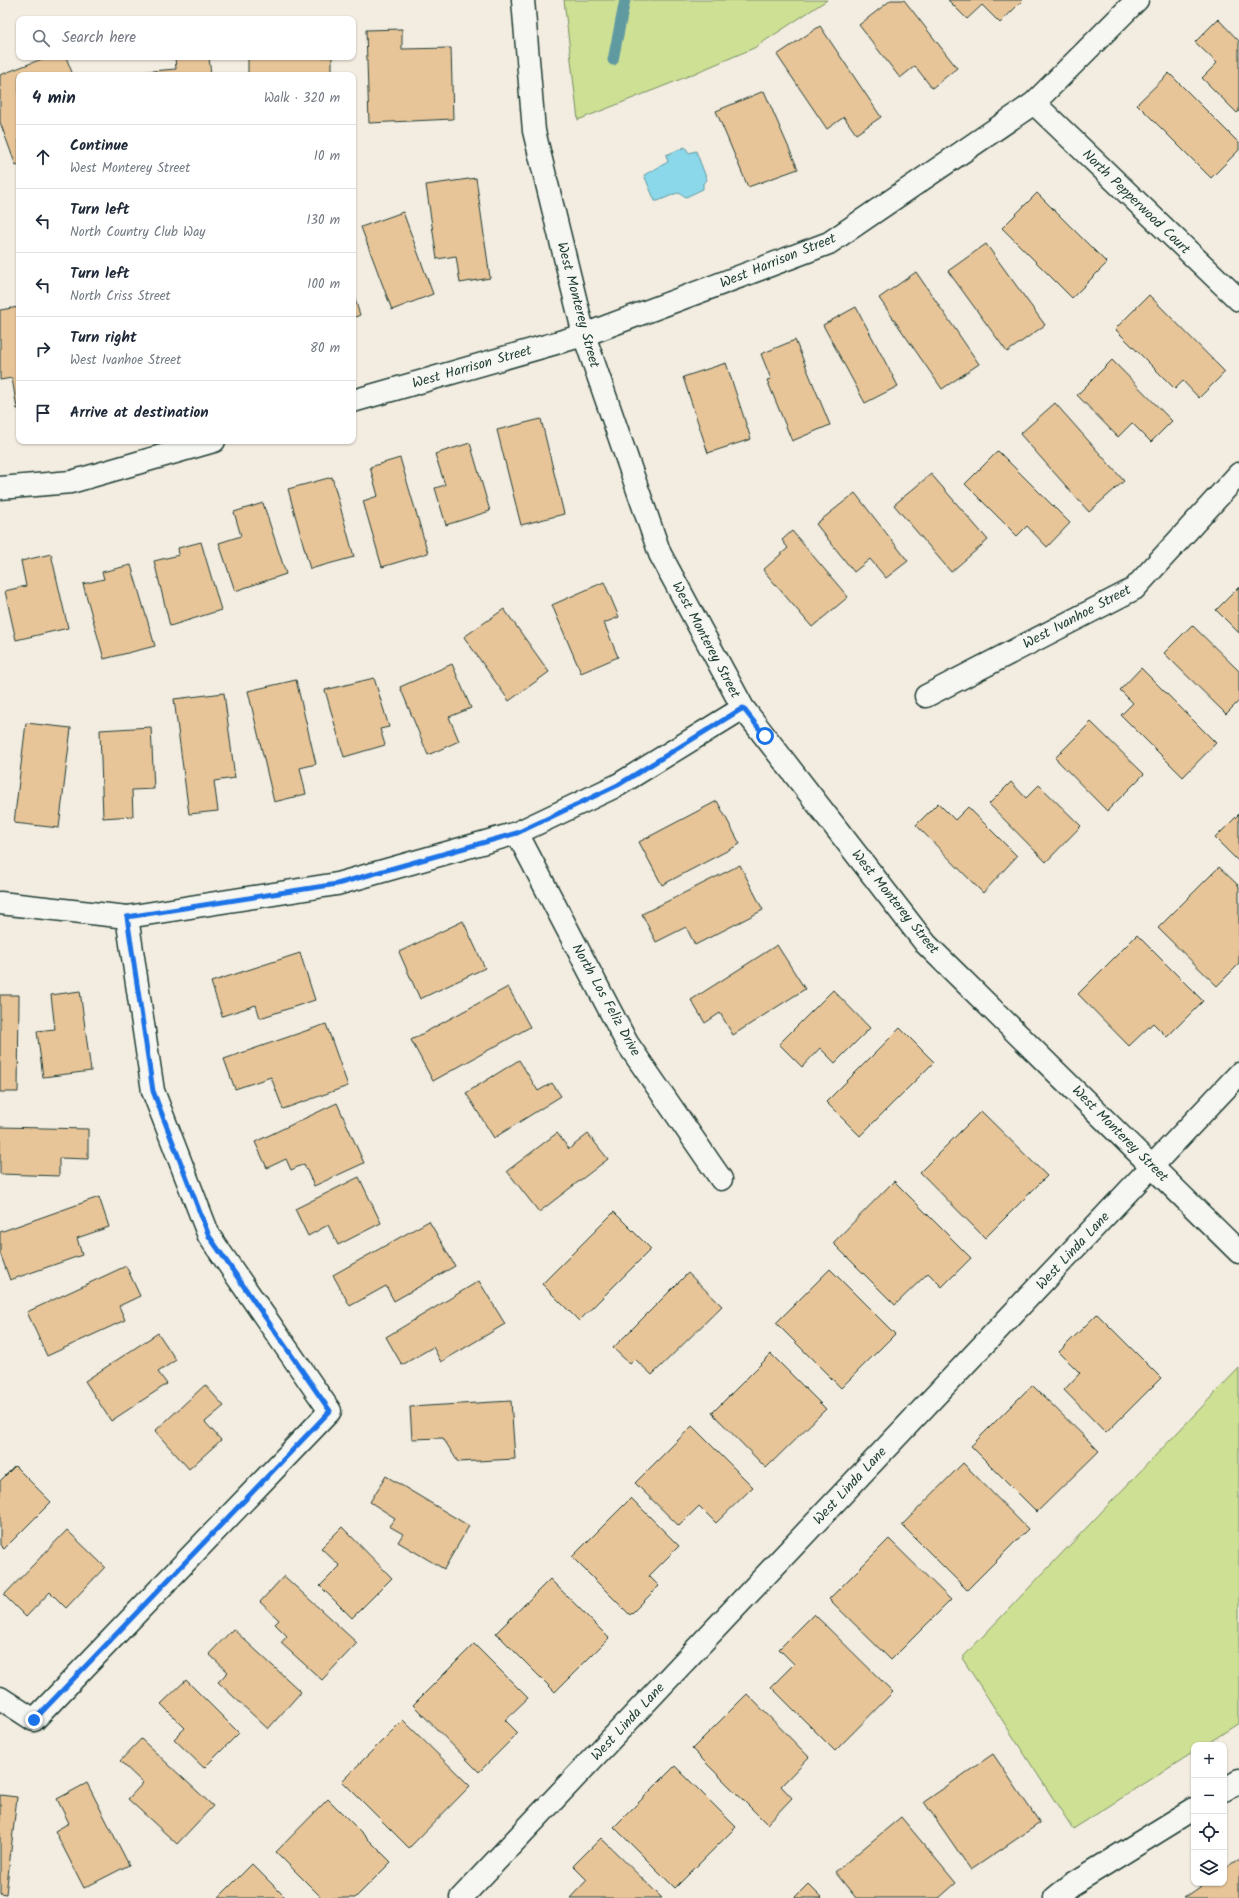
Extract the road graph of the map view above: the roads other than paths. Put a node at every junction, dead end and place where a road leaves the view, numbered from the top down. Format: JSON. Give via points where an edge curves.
{"nodes":[{"id":1,"x":523,"y":0,"type":"edge"},
{"id":2,"x":1137,"y":0,"type":"edge"},
{"id":3,"x":1034,"y":103,"type":"junction"},
{"id":4,"x":1239,"y":300,"type":"edge"},
{"id":5,"x":584,"y":336,"type":"junction"},
{"id":6,"x":356,"y":400,"type":"edge"},
{"id":7,"x":204,"y":444,"type":"edge"},
{"id":8,"x":1239,"y":474,"type":"edge"},
{"id":9,"x":0,"y":488,"type":"edge"},
{"id":10,"x":926,"y":696,"type":"dead end"},
{"id":11,"x":743,"y":708,"type":"junction"},
{"id":12,"x":517,"y":833,"type":"junction"},
{"id":13,"x":0,"y":903,"type":"edge"},
{"id":14,"x":127,"y":917,"type":"junction"},
{"id":15,"x":1239,"y":1074,"type":"edge"},
{"id":16,"x":1153,"y":1166,"type":"junction"},
{"id":17,"x":721,"y":1179,"type":"dead end"},
{"id":18,"x":1239,"y":1252,"type":"edge"},
{"id":19,"x":0,"y":1698,"type":"edge"},
{"id":20,"x":1239,"y":1781,"type":"edge"},
{"id":21,"x":1227,"y":1788,"type":"edge"},
{"id":22,"x":1191,"y":1811,"type":"edge"},
{"id":23,"x":461,"y":1898,"type":"edge"},
{"id":24,"x":1055,"y":1898,"type":"edge"}],
"edges":[{"from":1,"to":5,"type":"street","name":"West Monterey Street","via":[[534,131]]},
{"from":2,"to":3,"type":"street","name":"West Harrison Street"},
{"from":3,"to":4,"type":"street","name":"North Pepperwood Court"},
{"from":3,"to":5,"type":"street","name":"West Harrison Street","via":[[829,243]]},
{"from":5,"to":6,"type":"street","name":"West Harrison Street"},
{"from":5,"to":11,"type":"street","name":"West Monterey Street","via":[[660,554]]},
{"from":7,"to":9,"type":"street","via":[[71,482]]},
{"from":8,"to":10,"type":"street","name":"West Ivanhoe Street","via":[[1134,589]]},
{"from":11,"to":12,"type":"street","via":[[618,785]]},
{"from":11,"to":16,"type":"street","name":"West Monterey Street","via":[[926,944]]},
{"from":12,"to":14,"type":"street","via":[[337,884]]},
{"from":12,"to":17,"type":"street","name":"North Los Feliz Drive","via":[[627,1043]]},
{"from":13,"to":14,"type":"street"},
{"from":14,"to":19,"type":"street","via":[[153,1091],[209,1236],[330,1411],[34,1720]]},
{"from":15,"to":16,"type":"street","name":"West Linda Lane"},
{"from":16,"to":18,"type":"street","name":"West Monterey Street"},
{"from":16,"to":23,"type":"street","name":"West Linda Lane"},
{"from":20,"to":21,"type":"street"},
{"from":22,"to":24,"type":"street"}]}
